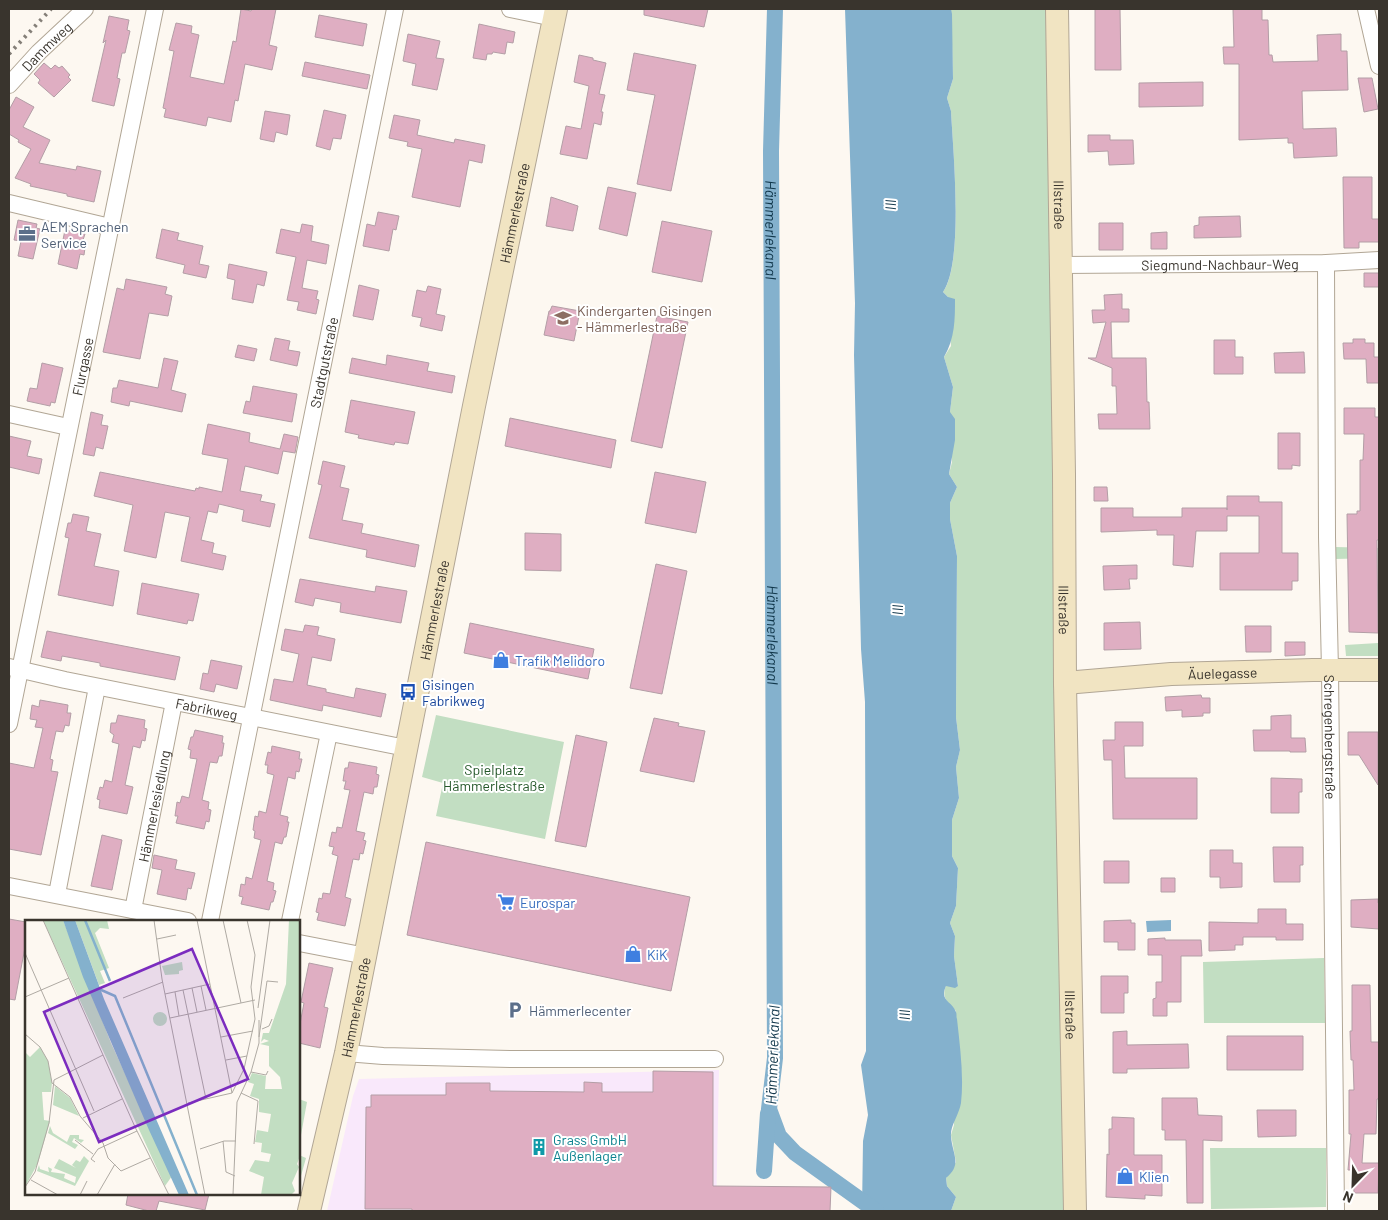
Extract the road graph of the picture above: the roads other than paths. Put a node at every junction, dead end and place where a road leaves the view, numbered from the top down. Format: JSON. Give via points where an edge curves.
{"nodes":[{"id":1,"x":85,"y":9,"type":"edge"},
{"id":2,"x":155,"y":9,"type":"edge"},
{"id":3,"x":396,"y":9,"type":"edge"},
{"id":4,"x":510,"y":9,"type":"edge"},
{"id":5,"x":1057,"y":9,"type":"edge"},
{"id":6,"x":1366,"y":9,"type":"edge"},
{"id":7,"x":555,"y":13,"type":"edge"},
{"id":8,"x":1379,"y":66,"type":"edge"},
{"id":9,"x":9,"y":85,"type":"edge"},
{"id":10,"x":9,"y":197,"type":"edge"},
{"id":11,"x":9,"y":203,"type":"edge"},
{"id":12,"x":25,"y":207,"type":"junction"},
{"id":13,"x":110,"y":227,"type":"junction"},
{"id":14,"x":1379,"y":260,"type":"edge"},
{"id":15,"x":1326,"y":263,"type":"junction"},
{"id":16,"x":1061,"y":265,"type":"junction"},
{"id":17,"x":9,"y":414,"type":"edge"},
{"id":18,"x":68,"y":427,"type":"junction"},
{"id":19,"x":14,"y":668,"type":"edge"},
{"id":20,"x":1330,"y":670,"type":"junction"},
{"id":21,"x":1379,"y":670,"type":"edge"},
{"id":22,"x":1065,"y":683,"type":"junction"},
{"id":23,"x":97,"y":687,"type":"junction"},
{"id":24,"x":174,"y":702,"type":"junction"},
{"id":25,"x":251,"y":717,"type":"junction"},
{"id":26,"x":9,"y":724,"type":"edge"},
{"id":27,"x":329,"y":733,"type":"junction"},
{"id":28,"x":406,"y":748,"type":"junction"},
{"id":29,"x":9,"y":886,"type":"edge"},
{"id":30,"x":57,"y":894,"type":"junction"},
{"id":31,"x":133,"y":910,"type":"junction"},
{"id":32,"x":183,"y":920,"type":"edge"},
{"id":33,"x":210,"y":920,"type":"edge"},
{"id":34,"x":290,"y":920,"type":"edge"},
{"id":35,"x":300,"y":943,"type":"edge"},
{"id":36,"x":366,"y":956,"type":"junction"},
{"id":37,"x":346,"y":1053,"type":"junction"},
{"id":38,"x":714,"y":1059,"type":"dead end"},
{"id":39,"x":309,"y":1211,"type":"edge"},
{"id":40,"x":1075,"y":1211,"type":"edge"},
{"id":41,"x":1336,"y":1211,"type":"edge"}],
"edges":[{"from":1,"to":9,"type":"street","name":"Dammweg"},
{"from":2,"to":13,"type":"street","name":"Flurgasse"},
{"from":3,"to":25,"type":"street","name":"Stadtgutstraße"},
{"from":4,"to":7,"type":"street"},
{"from":5,"to":16,"type":"main road","name":"Illstraße"},
{"from":6,"to":8,"type":"street"},
{"from":7,"to":28,"type":"main road","name":"Hämmerlestraße"},
{"from":10,"to":12,"type":"street"},
{"from":11,"to":12,"type":"street"},
{"from":12,"to":13,"type":"street"},
{"from":13,"to":18,"type":"street","name":"Flurgasse"},
{"from":14,"to":15,"type":"street","name":"Siegmund-Nachbaur-Weg"},
{"from":15,"to":16,"type":"street","name":"Siegmund-Nachbaur-Weg"},
{"from":15,"to":20,"type":"street","name":"Schregenbergstraße"},
{"from":16,"to":22,"type":"main road","name":"Illstraße"},
{"from":17,"to":18,"type":"street"},
{"from":18,"to":19,"type":"street","name":"Flurgasse"},
{"from":19,"to":23,"type":"street","name":"Fabrikweg"},
{"from":19,"to":26,"type":"street","name":"Flurgasse"},
{"from":20,"to":21,"type":"main road","name":"Äuelegasse"},
{"from":20,"to":22,"type":"main road","name":"Äuelegasse","via":[[1171,674]]},
{"from":20,"to":41,"type":"street","name":"Schregenbergstraße"},
{"from":22,"to":40,"type":"main road","name":"Illstraße"},
{"from":23,"to":24,"type":"street","name":"Fabrikweg"},
{"from":23,"to":30,"type":"street"},
{"from":24,"to":25,"type":"street","name":"Fabrikweg"},
{"from":24,"to":31,"type":"street","name":"Hämmerlesiedlung"},
{"from":25,"to":27,"type":"street","name":"Fabrikweg"},
{"from":25,"to":33,"type":"street"},
{"from":27,"to":28,"type":"street","name":"Fabrikweg"},
{"from":27,"to":34,"type":"street"},
{"from":28,"to":36,"type":"main road","name":"Hämmerlestraße"},
{"from":29,"to":30,"type":"street"},
{"from":30,"to":31,"type":"street"},
{"from":31,"to":32,"type":"street"},
{"from":35,"to":36,"type":"street"},
{"from":36,"to":37,"type":"main road","name":"Hämmerlestraße"},
{"from":37,"to":38,"type":"street","via":[[511,1059]]},
{"from":37,"to":39,"type":"main road","name":"Hämmerlestraße"}]}
